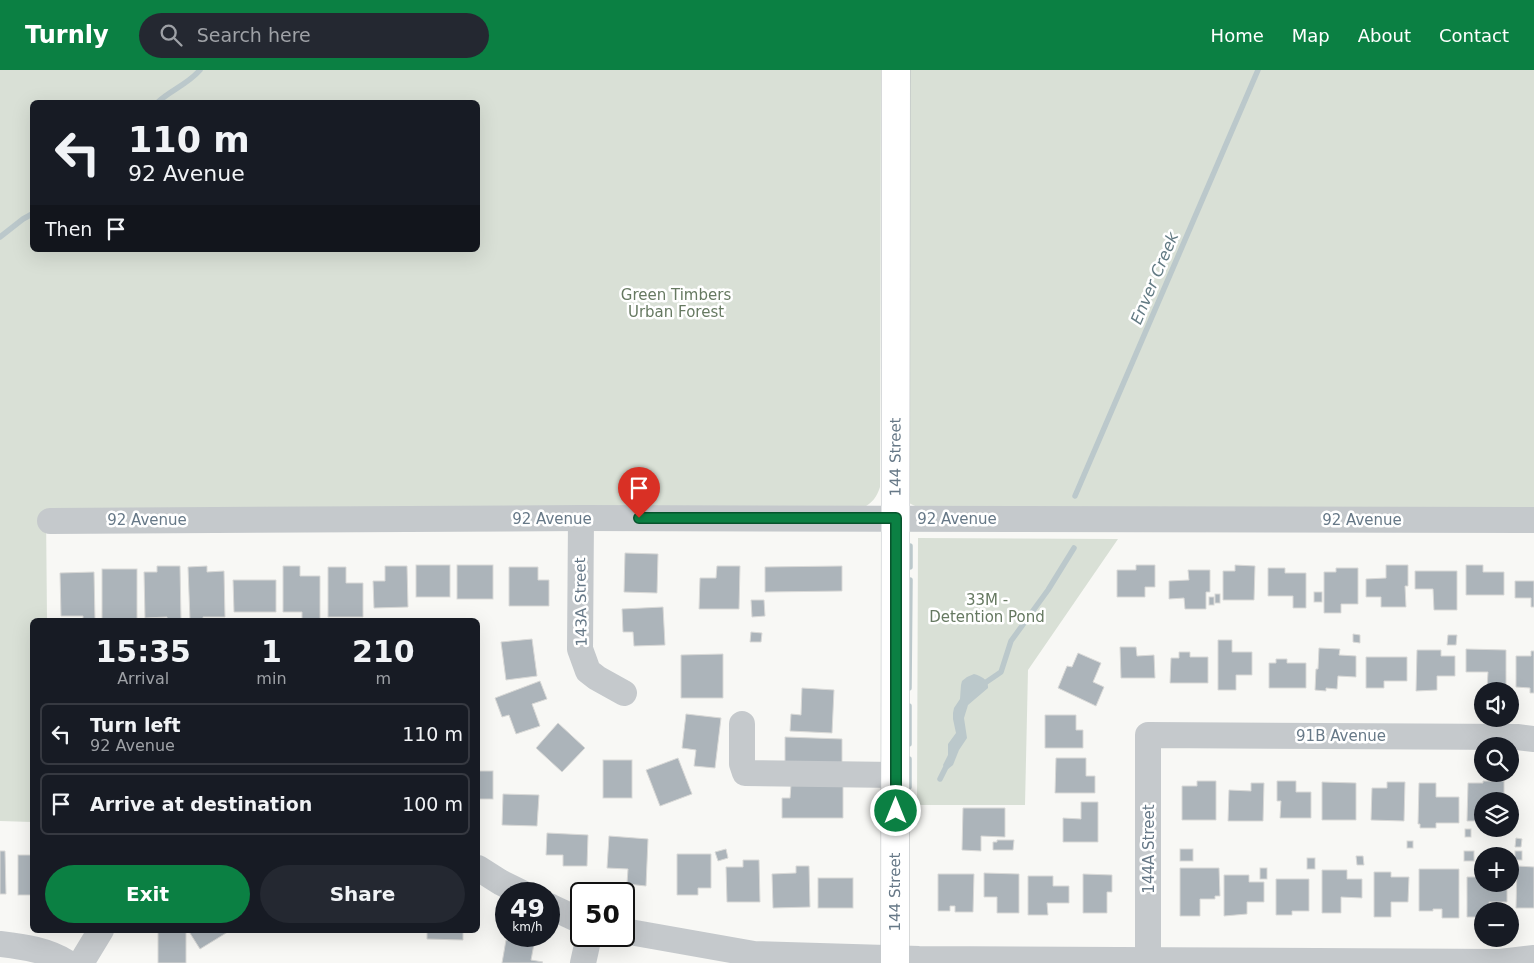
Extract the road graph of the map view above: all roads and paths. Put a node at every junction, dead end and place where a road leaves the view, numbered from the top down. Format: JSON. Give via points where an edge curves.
{"nodes":[{"id":1,"x":896,"y":70,"type":"edge"},
{"id":2,"x":581,"y":518,"type":"junction"},
{"id":3,"x":896,"y":518,"type":"junction"},
{"id":4,"x":1534,"y":520,"type":"edge"},
{"id":5,"x":50,"y":521,"type":"dead end"},
{"id":6,"x":624,"y":693,"type":"dead end"},
{"id":7,"x":742,"y":724,"type":"dead end"},
{"id":8,"x":1148,"y":735,"type":"joint"},
{"id":9,"x":1534,"y":739,"type":"edge"},
{"id":10,"x":896,"y":774,"type":"junction"},
{"id":11,"x":480,"y":869,"type":"edge"},
{"id":12,"x":500,"y":882,"type":"edge"},
{"id":13,"x":99,"y":933,"type":"edge"},
{"id":14,"x":635,"y":933,"type":"edge"},
{"id":15,"x":0,"y":944,"type":"edge"},
{"id":16,"x":587,"y":947,"type":"edge"},
{"id":17,"x":1534,"y":958,"type":"edge"},
{"id":18,"x":895,"y":961,"type":"edge"},
{"id":19,"x":1148,"y":961,"type":"edge"},
{"id":20,"x":68,"y":963,"type":"edge"},
{"id":21,"x":81,"y":963,"type":"edge"},
{"id":22,"x":583,"y":963,"type":"edge"}],
"edges":[{"from":1,"to":3,"type":"main road","name":"144 Street"},
{"from":2,"to":3,"type":"street","name":"92 Avenue"},
{"from":2,"to":5,"type":"street","name":"92 Avenue"},
{"from":2,"to":6,"type":"street","name":"143A Street","via":[[580,649],[588,671]]},
{"from":3,"to":4,"type":"street","name":"92 Avenue"},
{"from":3,"to":10,"type":"main road","name":"144 Street"},
{"from":7,"to":10,"type":"street","via":[[745,773]]},
{"from":8,"to":9,"type":"street","name":"91B Avenue"},
{"from":8,"to":19,"type":"street","name":"144A Street"},
{"from":10,"to":18,"type":"main road","name":"144 Street"},
{"from":11,"to":12,"type":"street"},
{"from":13,"to":21,"type":"street"},
{"from":14,"to":18,"type":"street","via":[[754,954]]},
{"from":15,"to":20,"type":"street","via":[[29,948]]},
{"from":16,"to":22,"type":"street"},
{"from":17,"to":19,"type":"street","via":[[1500,962]]},
{"from":18,"to":19,"type":"street"}]}
